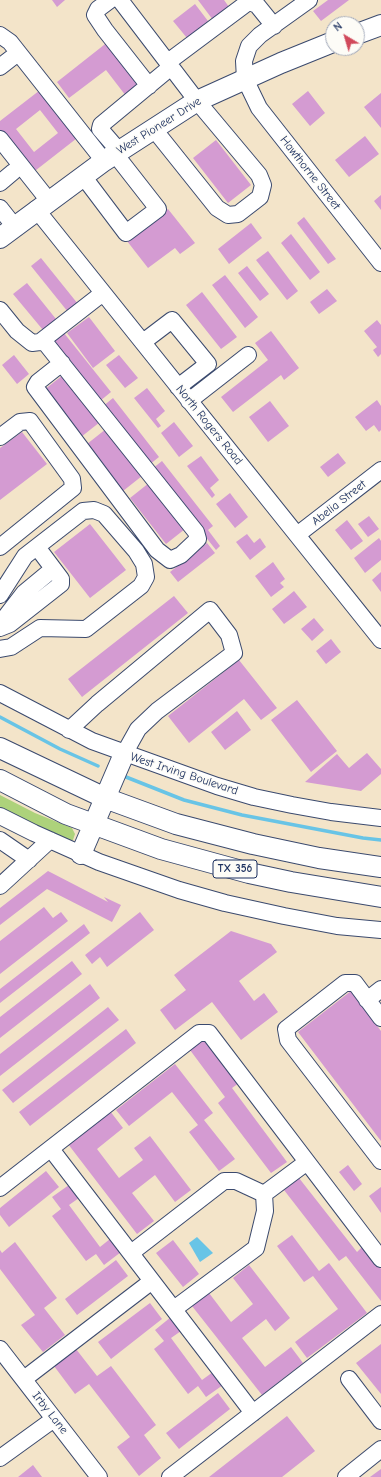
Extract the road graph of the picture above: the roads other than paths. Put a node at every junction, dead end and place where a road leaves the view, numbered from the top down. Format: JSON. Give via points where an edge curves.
{"nodes":[{"id":1,"x":110,"y":0,"type":"edge"},
{"id":2,"x":120,"y":0,"type":"edge"},
{"id":3,"x":309,"y":0,"type":"edge"},
{"id":4,"x":251,"y":1,"type":"edge"},
{"id":5,"x":381,"y":25,"type":"edge"},
{"id":6,"x":274,"y":26,"type":"junction"},
{"id":7,"x":365,"y":31,"type":"edge"},
{"id":8,"x":0,"y":35,"type":"edge"},
{"id":9,"x":325,"y":45,"type":"edge"},
{"id":10,"x":18,"y":52,"type":"junction"},
{"id":11,"x":170,"y":65,"type":"junction"},
{"id":12,"x":0,"y":67,"type":"edge"},
{"id":13,"x":245,"y":79,"type":"junction"},
{"id":14,"x":149,"y":86,"type":"junction"},
{"id":15,"x":197,"y":101,"type":"junction"},
{"id":16,"x":153,"y":128,"type":"junction"},
{"id":17,"x":0,"y":139,"type":"edge"},
{"id":18,"x":112,"y":155,"type":"junction"},
{"id":19,"x":13,"y":172,"type":"dead end"},
{"id":20,"x":83,"y":176,"type":"junction"},
{"id":21,"x":0,"y":183,"type":"edge"},
{"id":22,"x":0,"y":189,"type":"edge"},
{"id":23,"x":0,"y":196,"type":"edge"},
{"id":24,"x":43,"y":205,"type":"junction"},
{"id":25,"x":0,"y":208,"type":"edge"},
{"id":26,"x":7,"y":232,"type":"edge"},
{"id":27,"x":381,"y":263,"type":"edge"},
{"id":28,"x":103,"y":293,"type":"junction"},
{"id":29,"x":0,"y":310,"type":"edge"},
{"id":30,"x":43,"y":340,"type":"junction"},
{"id":31,"x":142,"y":342,"type":"junction"},
{"id":32,"x":248,"y":356,"type":"dead end"},
{"id":33,"x":62,"y":363,"type":"junction"},
{"id":34,"x":178,"y":387,"type":"junction"},
{"id":35,"x":189,"y":401,"type":"junction"},
{"id":36,"x":0,"y":437,"type":"edge"},
{"id":37,"x":381,"y":470,"type":"edge"},
{"id":38,"x":297,"y":535,"type":"junction"},
{"id":39,"x":37,"y":546,"type":"junction"},
{"id":40,"x":0,"y":547,"type":"edge"},
{"id":41,"x":53,"y":569,"type":"junction"},
{"id":42,"x":0,"y":595,"type":"edge"},
{"id":43,"x":0,"y":624,"type":"edge"},
{"id":44,"x":0,"y":628,"type":"edge"},
{"id":45,"x":381,"y":640,"type":"edge"},
{"id":46,"x":0,"y":649,"type":"edge"},
{"id":47,"x":0,"y":693,"type":"edge"},
{"id":48,"x":69,"y":730,"type":"junction"},
{"id":49,"x":0,"y":748,"type":"edge"},
{"id":50,"x":124,"y":754,"type":"junction"},
{"id":51,"x":0,"y":780,"type":"edge"},
{"id":52,"x":105,"y":798,"type":"junction"},
{"id":53,"x":0,"y":816,"type":"edge"},
{"id":54,"x":381,"y":818,"type":"edge"},
{"id":55,"x":94,"y":824,"type":"junction"},
{"id":56,"x":0,"y":840,"type":"edge"},
{"id":57,"x":50,"y":840,"type":"junction"},
{"id":58,"x":81,"y":854,"type":"junction"},
{"id":59,"x":29,"y":860,"type":"junction"},
{"id":60,"x":381,"y":866,"type":"edge"},
{"id":61,"x":0,"y":886,"type":"edge"},
{"id":62,"x":381,"y":897,"type":"edge"},
{"id":63,"x":381,"y":930,"type":"edge"},
{"id":64,"x":381,"y":989,"type":"edge"},
{"id":65,"x":367,"y":1000,"type":"junction"},
{"id":66,"x":381,"y":1018,"type":"edge"},
{"id":67,"x":50,"y":1149,"type":"junction"},
{"id":68,"x":381,"y":1161,"type":"edge"},
{"id":69,"x":307,"y":1162,"type":"junction"},
{"id":70,"x":0,"y":1188,"type":"edge"},
{"id":71,"x":264,"y":1194,"type":"junction"},
{"id":72,"x":131,"y":1253,"type":"junction"},
{"id":73,"x":381,"y":1259,"type":"edge"},
{"id":74,"x":152,"y":1281,"type":"junction"},
{"id":75,"x":174,"y":1309,"type":"junction"},
{"id":76,"x":381,"y":1314,"type":"edge"},
{"id":77,"x":0,"y":1349,"type":"edge"},
{"id":78,"x":24,"y":1379,"type":"junction"},
{"id":79,"x":349,"y":1379,"type":"dead end"},
{"id":80,"x":253,"y":1413,"type":"junction"},
{"id":81,"x":54,"y":1419,"type":"junction"},
{"id":82,"x":381,"y":1421,"type":"edge"},
{"id":83,"x":381,"y":1450,"type":"edge"},
{"id":84,"x":0,"y":1458,"type":"edge"},
{"id":85,"x":99,"y":1477,"type":"edge"},
{"id":86,"x":170,"y":1477,"type":"edge"},
{"id":87,"x":346,"y":1477,"type":"edge"}],
"edges":[{"from":1,"to":14,"type":"street","via":[[95,14]]},
{"from":2,"to":11,"type":"street"},
{"from":3,"to":6,"type":"street"},
{"from":4,"to":6,"type":"street","via":[[258,5]]},
{"from":4,"to":11,"type":"street"},
{"from":5,"to":7,"type":"main road"},
{"from":6,"to":13,"type":"street","via":[[249,46],[244,61]]},
{"from":8,"to":10,"type":"street"},
{"from":9,"to":13,"type":"main road","name":"West Pioneer Drive"},
{"from":10,"to":12,"type":"street"},
{"from":10,"to":18,"type":"street"},
{"from":11,"to":14,"type":"street"},
{"from":11,"to":15,"type":"street"},
{"from":13,"to":15,"type":"main road","name":"West Pioneer Drive"},
{"from":13,"to":27,"type":"street","name":"Hawthorne Street","via":[[259,108]]},
{"from":14,"to":18,"type":"street","via":[[101,125],[100,129]]},
{"from":15,"to":16,"type":"main road","name":"West Pioneer Drive"},
{"from":15,"to":16,"type":"street","via":[[259,175],[263,185],[260,197],[238,214],[228,215],[217,208]]},
{"from":16,"to":18,"type":"main road","name":"West Pioneer Drive"},
{"from":17,"to":24,"type":"street","name":"North Rogers Road"},
{"from":18,"to":20,"type":"main road","name":"West Pioneer Drive"},
{"from":18,"to":20,"type":"street","via":[[158,209],[126,233]]},
{"from":19,"to":21,"type":"street"},
{"from":20,"to":24,"type":"main road","name":"West Pioneer Drive"},
{"from":22,"to":23,"type":"street","via":[[3,193]]},
{"from":24,"to":26,"type":"main road","name":"West Pioneer Drive"},
{"from":24,"to":28,"type":"street","name":"North Rogers Road"},
{"from":25,"to":26,"type":"street"},
{"from":28,"to":30,"type":"street"},
{"from":28,"to":31,"type":"street","name":"North Rogers Road"},
{"from":29,"to":30,"type":"street","via":[[17,331],[32,343]]},
{"from":30,"to":33,"type":"street"},
{"from":31,"to":34,"type":"street","name":"North Rogers Road"},
{"from":31,"to":34,"type":"street","via":[[172,320],[208,364]]},
{"from":32,"to":35,"type":"street"},
{"from":33,"to":33,"type":"street","via":[[196,532],[198,540],[181,555],[170,560],[157,550],[35,387]]},
{"from":34,"to":35,"type":"street","name":"North Rogers Road"},
{"from":35,"to":38,"type":"street","name":"North Rogers Road"},
{"from":36,"to":40,"type":"street","via":[[20,422],[30,421],[72,479],[72,488]]},
{"from":37,"to":38,"type":"street","name":"Abelia Street"},
{"from":38,"to":45,"type":"street","name":"North Rogers Road"},
{"from":39,"to":41,"type":"street"},
{"from":39,"to":42,"type":"street","via":[[25,556]]},
{"from":39,"to":46,"type":"street","via":[[83,511],[94,510],[104,514],[136,551],[144,564],[146,577],[141,586],[86,629],[40,628],[11,647]]},
{"from":41,"to":43,"type":"street","via":[[24,593]]},
{"from":41,"to":44,"type":"street","via":[[61,579],[61,584],[10,624]]},
{"from":47,"to":48,"type":"street","name":"West Irving Boulevard"},
{"from":48,"to":50,"type":"street","name":"West Irving Boulevard"},
{"from":48,"to":50,"type":"street","via":[[102,699],[210,610],[230,635],[234,654],[157,711],[138,729]]},
{"from":49,"to":52,"type":"main road","number":"TX 356"},
{"from":50,"to":52,"type":"main road"},
{"from":50,"to":54,"type":"street","name":"West Irving Boulevard","via":[[254,797],[331,812]]},
{"from":51,"to":55,"type":"main road","number":"TX 356","via":[[66,814]]},
{"from":52,"to":55,"type":"main road"},
{"from":52,"to":60,"type":"main road","number":"TX 356","via":[[176,824],[217,835],[319,858]]},
{"from":53,"to":57,"type":"street"},
{"from":55,"to":58,"type":"main road"},
{"from":55,"to":62,"type":"main road","number":"TX 356","via":[[161,849],[249,873]]},
{"from":56,"to":59,"type":"street"},
{"from":57,"to":58,"type":"street"},
{"from":57,"to":59,"type":"street"},
{"from":58,"to":63,"type":"street","via":[[179,890],[225,903],[337,926]]},
{"from":59,"to":61,"type":"street"},
{"from":64,"to":65,"type":"street"},
{"from":65,"to":66,"type":"street"},
{"from":65,"to":68,"type":"street","via":[[355,983],[345,983],[286,1029],[288,1040]]},
{"from":67,"to":69,"type":"street","via":[[199,1033],[209,1033]]},
{"from":67,"to":70,"type":"street"},
{"from":67,"to":72,"type":"street"},
{"from":69,"to":71,"type":"street"},
{"from":69,"to":73,"type":"street"},
{"from":71,"to":72,"type":"street","via":[[236,1181],[224,1181]]},
{"from":71,"to":75,"type":"street","via":[[265,1212],[256,1248]]},
{"from":72,"to":74,"type":"street"},
{"from":74,"to":75,"type":"street"},
{"from":74,"to":78,"type":"street"},
{"from":75,"to":80,"type":"street"},
{"from":76,"to":80,"type":"street"},
{"from":77,"to":78,"type":"street","name":"Irby Lane"},
{"from":78,"to":81,"type":"street","name":"Irby Lane"},
{"from":79,"to":82,"type":"street"},
{"from":80,"to":86,"type":"street"},
{"from":81,"to":84,"type":"street"},
{"from":81,"to":85,"type":"street","name":"Irby Lane"},
{"from":83,"to":87,"type":"street"}]}
